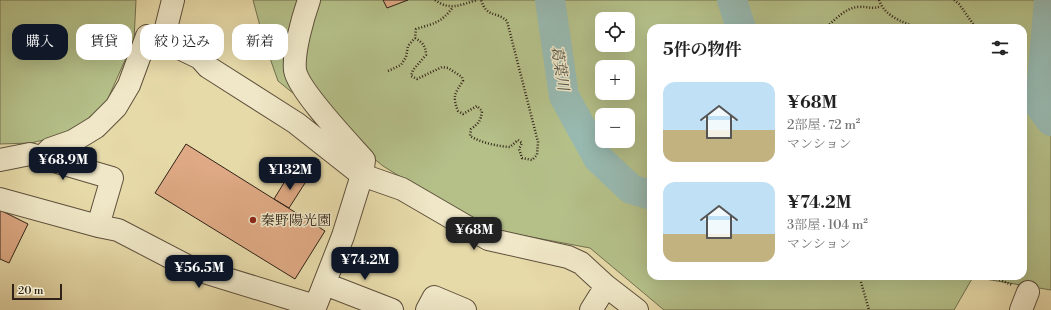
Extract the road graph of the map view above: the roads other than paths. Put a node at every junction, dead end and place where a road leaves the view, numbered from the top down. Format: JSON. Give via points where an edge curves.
{"nodes":[{"id":1,"x":173,"y":0,"type":"edge"},
{"id":2,"x":309,"y":0,"type":"edge"},
{"id":3,"x":167,"y":24,"type":"edge"},
{"id":4,"x":140,"y":55,"type":"edge"},
{"id":5,"x":202,"y":60,"type":"edge"},
{"id":6,"x":42,"y":157,"type":"junction"},
{"id":7,"x":0,"y":160,"type":"edge"},
{"id":8,"x":362,"y":175,"type":"junction"},
{"id":9,"x":0,"y":199,"type":"edge"},
{"id":10,"x":98,"y":226,"type":"junction"},
{"id":11,"x":325,"y":284,"type":"junction"},
{"id":12,"x":606,"y":286,"type":"junction"},
{"id":13,"x":315,"y":308,"type":"edge"},
{"id":14,"x":392,"y":310,"type":"edge"},
{"id":15,"x":427,"y":310,"type":"edge"},
{"id":16,"x":465,"y":310,"type":"edge"},
{"id":17,"x":591,"y":310,"type":"edge"},
{"id":18,"x":637,"y":310,"type":"edge"}],
"edges":[{"from":1,"to":3,"type":"street"},
{"from":2,"to":8,"type":"street","via":[[296,51],[295,70],[303,88],[364,160]]},
{"from":4,"to":6,"type":"street","via":[[129,85],[116,107],[96,127],[73,141],[50,149]]},
{"from":5,"to":8,"type":"street","via":[[208,67],[296,123]]},
{"from":6,"to":7,"type":"street","via":[[30,154]]},
{"from":6,"to":10,"type":"street","via":[[112,178]]},
{"from":8,"to":11,"type":"street"},
{"from":8,"to":12,"type":"street","via":[[402,189],[488,238],[568,257],[580,263]]},
{"from":9,"to":10,"type":"street"},
{"from":10,"to":13,"type":"street","via":[[118,230],[190,268]]},
{"from":11,"to":13,"type":"street"},
{"from":11,"to":14,"type":"street"},
{"from":12,"to":17,"type":"street"},
{"from":12,"to":18,"type":"street"},
{"from":15,"to":16,"type":"street","via":[[434,297]]}]}
